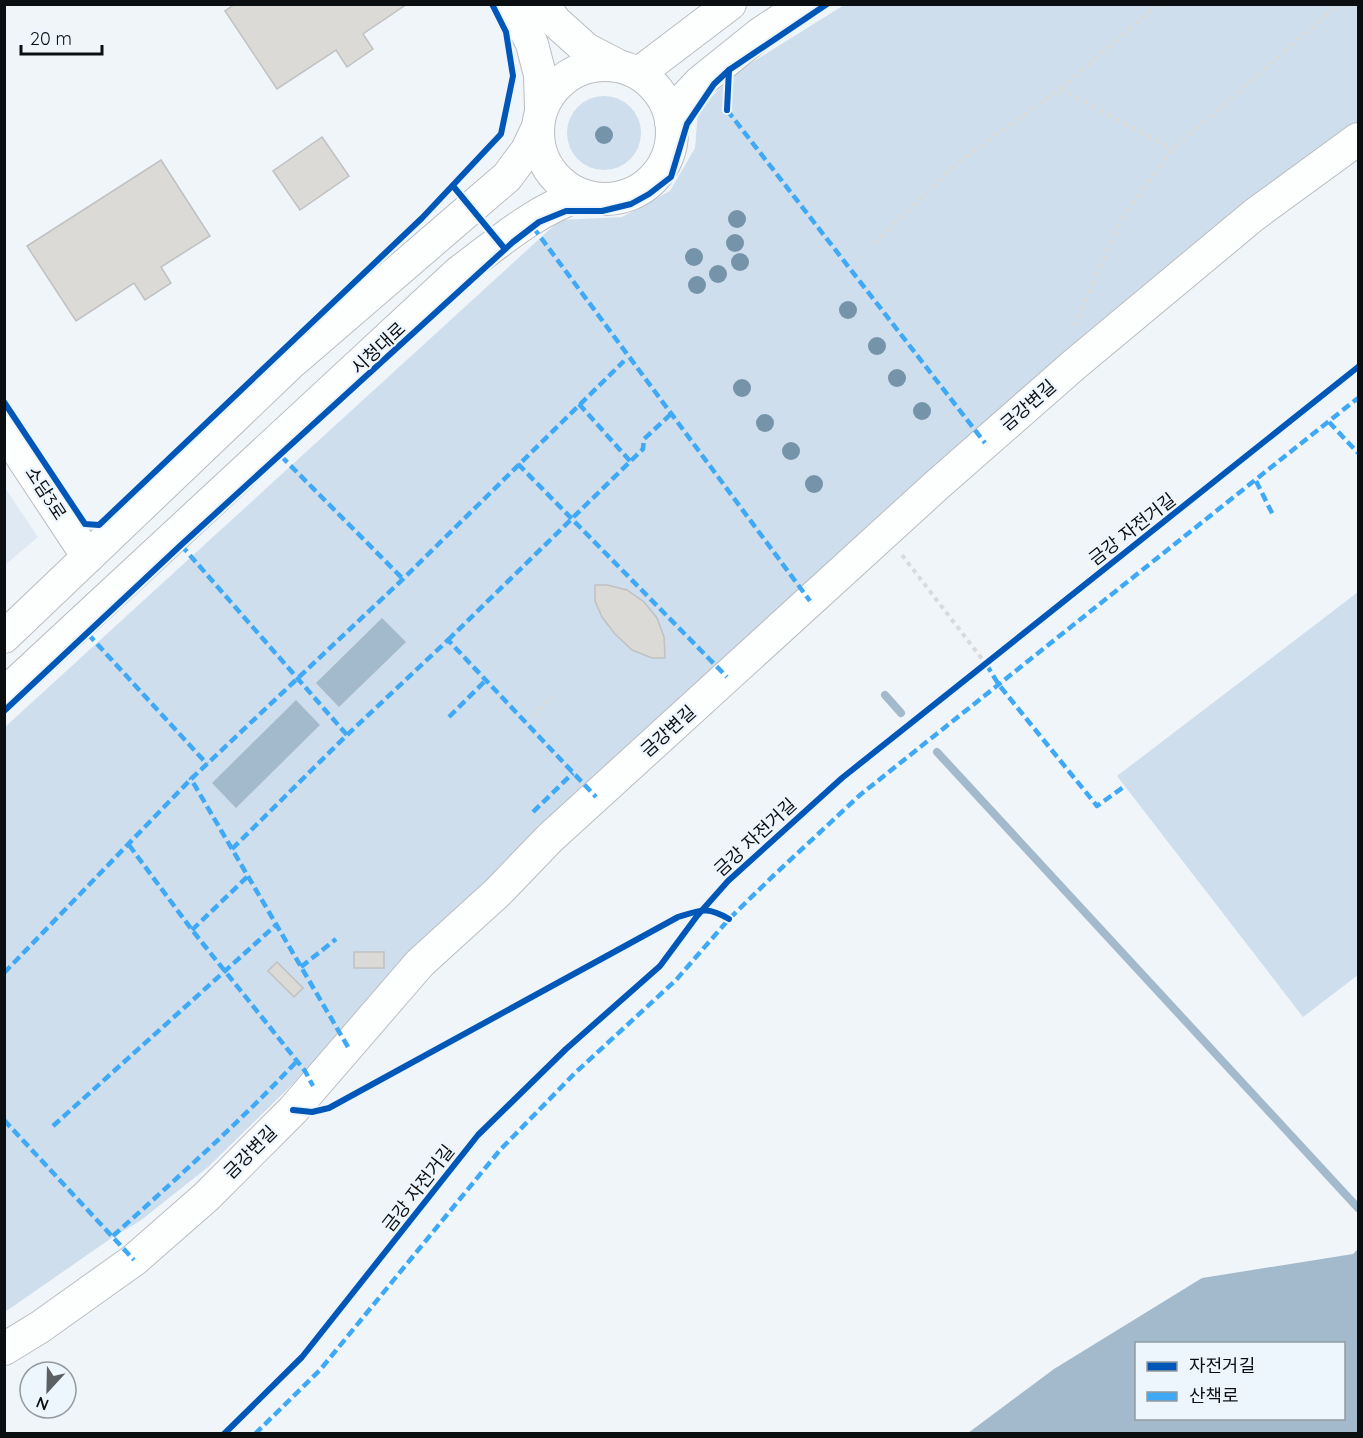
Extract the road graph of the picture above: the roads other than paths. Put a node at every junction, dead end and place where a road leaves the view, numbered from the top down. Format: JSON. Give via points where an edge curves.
{"nodes":[{"id":1,"x":513,"y":4,"type":"edge"},
{"id":2,"x":542,"y":4,"type":"edge"},
{"id":3,"x":730,"y":4,"type":"edge"},
{"id":4,"x":805,"y":4,"type":"edge"},
{"id":5,"x":628,"y":69,"type":"junction"},
{"id":6,"x":538,"y":120,"type":"junction"},
{"id":7,"x":671,"y":122,"type":"junction"},
{"id":8,"x":1359,"y":139,"type":"edge"},
{"id":9,"x":581,"y":195,"type":"junction"},
{"id":10,"x":4,"y":430,"type":"edge"},
{"id":11,"x":88,"y":557,"type":"junction"},
{"id":12,"x":4,"y":637,"type":"edge"},
{"id":13,"x":4,"y":694,"type":"edge"},
{"id":14,"x":4,"y":1349,"type":"edge"}],
"edges":[{"from":1,"to":6,"type":"street","via":[[532,44],[540,75]]},
{"from":2,"to":5,"type":"street","via":[[586,49]]},
{"from":3,"to":5,"type":"street"},
{"from":4,"to":7,"type":"street","via":[[700,82]]},
{"from":5,"to":6,"type":"street","via":[[593,65],[570,73],[552,87]]},
{"from":5,"to":7,"type":"street","via":[[657,88],[669,109]]},
{"from":6,"to":9,"type":"street","via":[[540,155],[552,175]]},
{"from":6,"to":11,"type":"street","via":[[527,150],[507,177],[292,362]]},
{"from":7,"to":9,"type":"street","via":[[669,155],[657,176],[639,190],[616,199]]},
{"from":8,"to":14,"type":"street","name":"금강변길","via":[[1254,215],[1075,364],[885,533],[550,838],[420,963],[293,1110],[206,1197],[134,1260]]},
{"from":9,"to":13,"type":"street","name":"시청대로","via":[[559,202],[528,220],[459,272]]},
{"from":10,"to":11,"type":"street","name":"소담3로"},
{"from":11,"to":12,"type":"street"}]}
